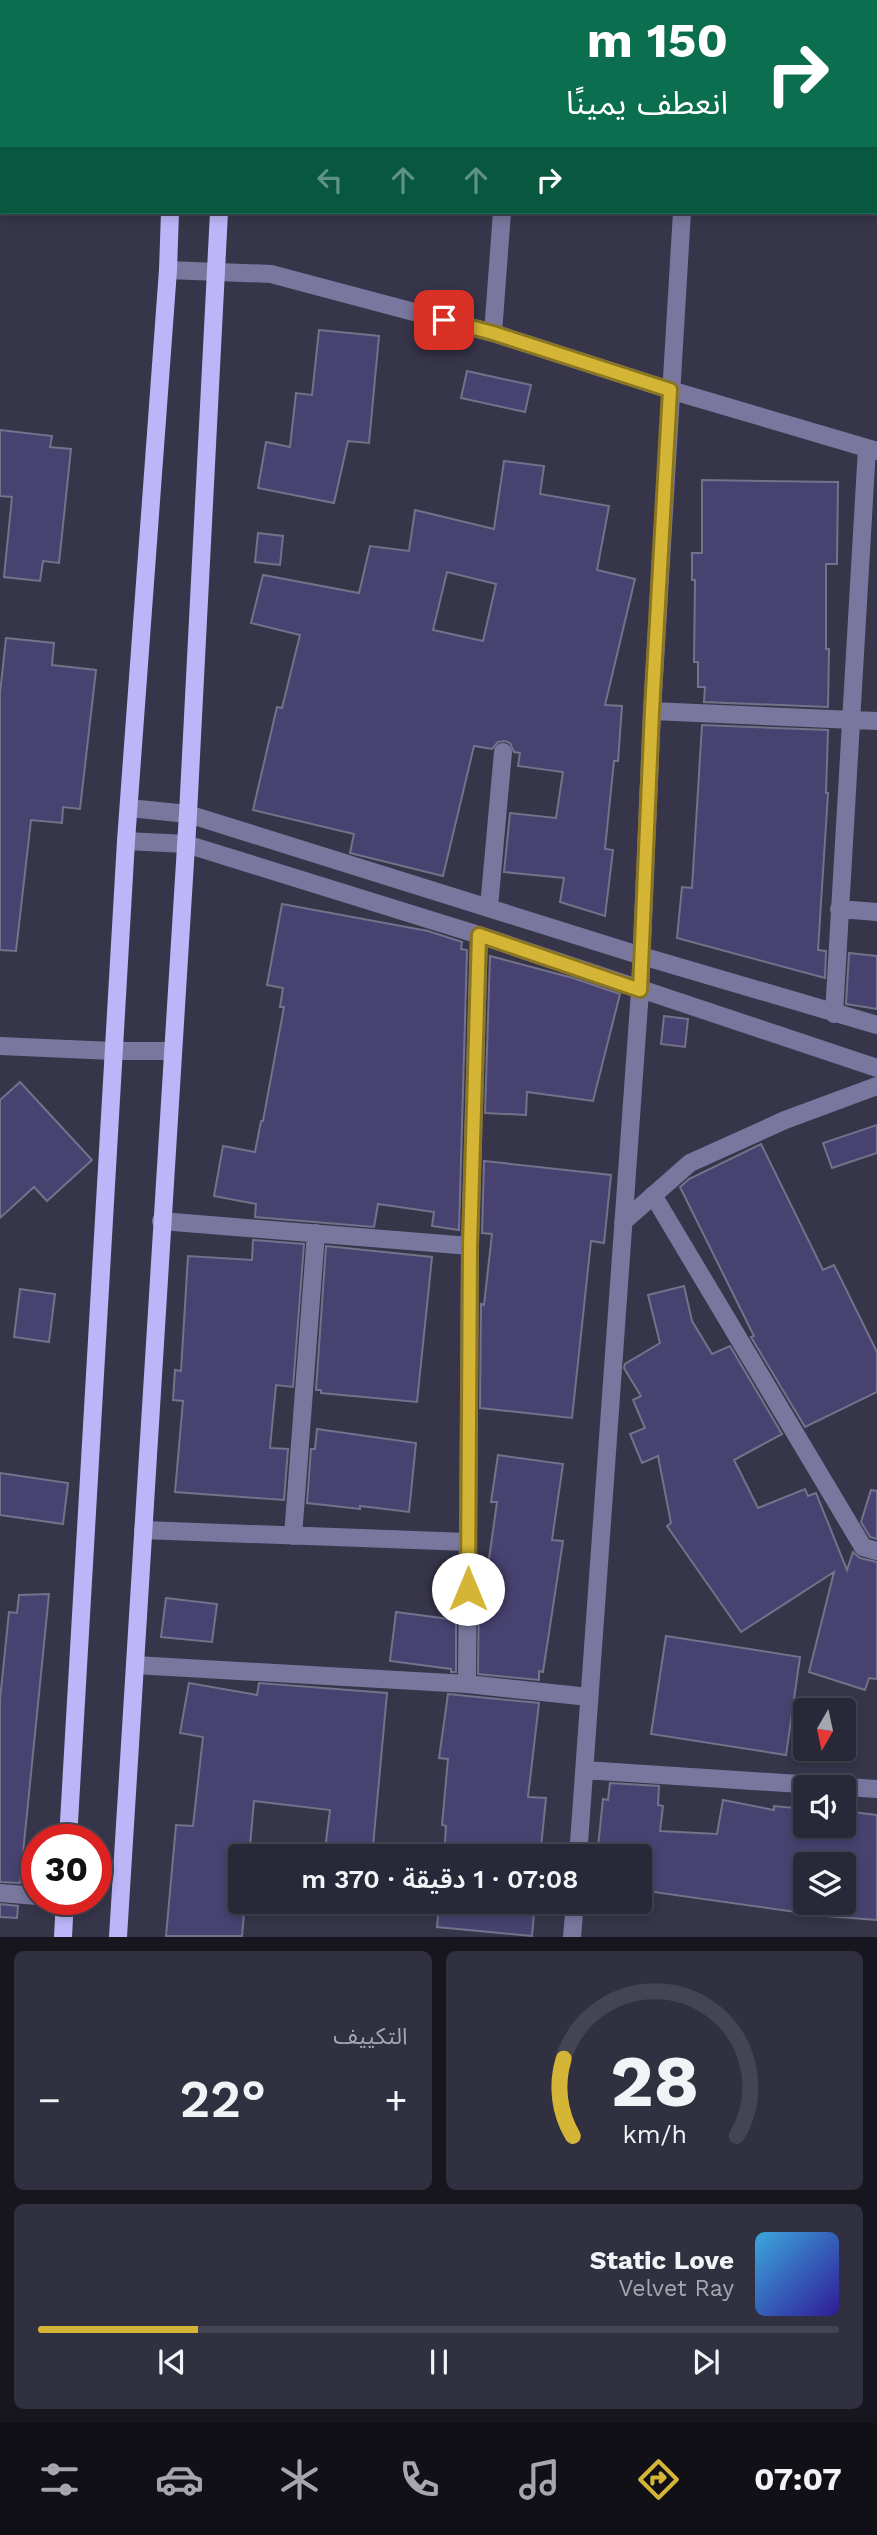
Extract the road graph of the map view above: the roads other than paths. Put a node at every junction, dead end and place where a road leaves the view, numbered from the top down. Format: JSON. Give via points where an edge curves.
{"nodes":[{"id":1,"x":170,"y":214,"type":"edge"},
{"id":2,"x":219,"y":214,"type":"edge"},
{"id":3,"x":502,"y":214,"type":"edge"},
{"id":4,"x":682,"y":214,"type":"edge"},
{"id":5,"x":168,"y":270,"type":"junction"},
{"id":6,"x":216,"y":272,"type":"junction"},
{"id":7,"x":493,"y":333,"type":"junction"},
{"id":8,"x":670,"y":390,"type":"junction"},
{"id":9,"x":872,"y":449,"type":"edge"},
{"id":10,"x":652,"y":711,"type":"junction"},
{"id":11,"x":851,"y":719,"type":"junction"},
{"id":12,"x":877,"y":721,"type":"edge"},
{"id":13,"x":503,"y":752,"type":"dead end"},
{"id":14,"x":129,"y":808,"type":"junction"},
{"id":15,"x":188,"y":814,"type":"junction"},
{"id":16,"x":126,"y":841,"type":"junction"},
{"id":17,"x":186,"y":845,"type":"junction"},
{"id":18,"x":489,"y":907,"type":"junction"},
{"id":19,"x":839,"y":909,"type":"junction"},
{"id":20,"x":877,"y":912,"type":"edge"},
{"id":21,"x":479,"y":935,"type":"junction"},
{"id":22,"x":642,"y":956,"type":"junction"},
{"id":23,"x":640,"y":990,"type":"junction"},
{"id":24,"x":834,"y":1014,"type":"junction"},
{"id":25,"x":877,"y":1025,"type":"edge"},
{"id":26,"x":0,"y":1046,"type":"edge"},
{"id":27,"x":113,"y":1051,"type":"junction"},
{"id":28,"x":173,"y":1051,"type":"junction"},
{"id":29,"x":877,"y":1068,"type":"edge"},
{"id":30,"x":877,"y":1086,"type":"edge"},
{"id":31,"x":653,"y":1195,"type":"junction"},
{"id":32,"x":161,"y":1221,"type":"junction"},
{"id":33,"x":623,"y":1222,"type":"junction"},
{"id":34,"x":316,"y":1233,"type":"junction"},
{"id":35,"x":470,"y":1246,"type":"junction"},
{"id":36,"x":144,"y":1530,"type":"junction"},
{"id":37,"x":293,"y":1536,"type":"junction"},
{"id":38,"x":468,"y":1542,"type":"junction"},
{"id":39,"x":877,"y":1551,"type":"edge"},
{"id":40,"x":135,"y":1665,"type":"junction"},
{"id":41,"x":467,"y":1684,"type":"junction"},
{"id":42,"x":589,"y":1697,"type":"junction"},
{"id":43,"x":584,"y":1770,"type":"junction"},
{"id":44,"x":877,"y":1789,"type":"edge"},
{"id":45,"x":69,"y":1824,"type":"edge"},
{"id":46,"x":579,"y":1844,"type":"edge"},
{"id":47,"x":0,"y":1893,"type":"edge"},
{"id":48,"x":21,"y":1895,"type":"edge"},
{"id":49,"x":574,"y":1914,"type":"edge"},
{"id":50,"x":64,"y":1915,"type":"edge"},
{"id":51,"x":62,"y":1937,"type":"edge"},
{"id":52,"x":118,"y":1937,"type":"edge"},
{"id":53,"x":572,"y":1937,"type":"edge"}],
"edges":[{"from":1,"to":5,"type":"main road"},
{"from":2,"to":6,"type":"main road"},
{"from":3,"to":7,"type":"street"},
{"from":4,"to":8,"type":"street"},
{"from":5,"to":6,"type":"street"},
{"from":5,"to":14,"type":"main road"},
{"from":6,"to":7,"type":"street","via":[[271,274]]},
{"from":6,"to":15,"type":"main road"},
{"from":7,"to":8,"type":"street"},
{"from":8,"to":9,"type":"street"},
{"from":8,"to":10,"type":"street"},
{"from":9,"to":11,"type":"street"},
{"from":10,"to":11,"type":"street"},
{"from":10,"to":22,"type":"street"},
{"from":11,"to":12,"type":"street"},
{"from":11,"to":19,"type":"street"},
{"from":13,"to":18,"type":"street"},
{"from":14,"to":15,"type":"street"},
{"from":14,"to":16,"type":"main road"},
{"from":15,"to":17,"type":"main road"},
{"from":15,"to":18,"type":"street"},
{"from":16,"to":17,"type":"street"},
{"from":16,"to":27,"type":"main road"},
{"from":17,"to":21,"type":"street"},
{"from":17,"to":28,"type":"main road"},
{"from":18,"to":22,"type":"street"},
{"from":19,"to":20,"type":"street"},
{"from":19,"to":24,"type":"street"},
{"from":21,"to":23,"type":"street"},
{"from":21,"to":35,"type":"street"},
{"from":22,"to":23,"type":"street"},
{"from":22,"to":24,"type":"street"},
{"from":23,"to":29,"type":"street"},
{"from":23,"to":33,"type":"street"},
{"from":24,"to":25,"type":"street"},
{"from":26,"to":27,"type":"street"},
{"from":27,"to":28,"type":"street"},
{"from":27,"to":45,"type":"main road"},
{"from":28,"to":32,"type":"main road"},
{"from":30,"to":31,"type":"street","via":[[785,1120],[690,1163]]},
{"from":31,"to":33,"type":"street"},
{"from":31,"to":39,"type":"street","via":[[863,1547]]},
{"from":32,"to":34,"type":"street"},
{"from":32,"to":36,"type":"main road"},
{"from":33,"to":42,"type":"street"},
{"from":34,"to":35,"type":"street"},
{"from":34,"to":37,"type":"street"},
{"from":35,"to":38,"type":"street"},
{"from":36,"to":37,"type":"street"},
{"from":36,"to":40,"type":"main road"},
{"from":37,"to":38,"type":"street"},
{"from":38,"to":41,"type":"street"},
{"from":40,"to":41,"type":"street"},
{"from":40,"to":52,"type":"main road"},
{"from":41,"to":42,"type":"street"},
{"from":42,"to":43,"type":"street"},
{"from":43,"to":44,"type":"street"},
{"from":43,"to":46,"type":"street"},
{"from":47,"to":48,"type":"street"},
{"from":49,"to":53,"type":"street"},
{"from":50,"to":51,"type":"main road"}]}
